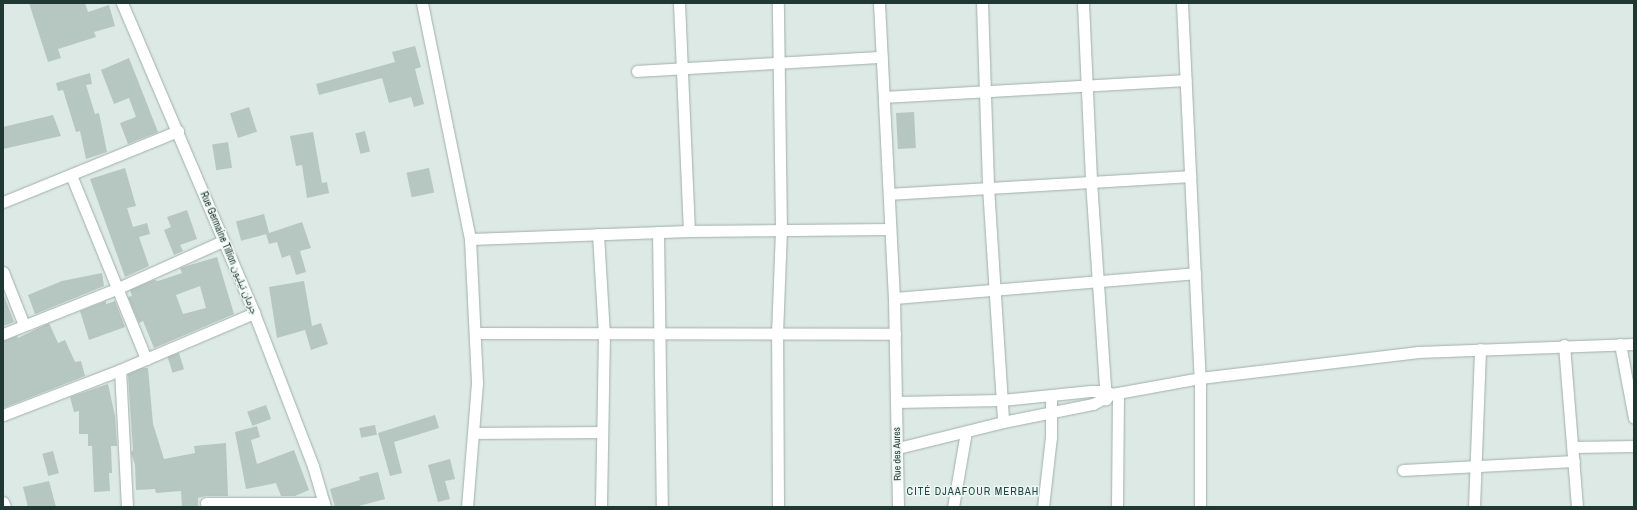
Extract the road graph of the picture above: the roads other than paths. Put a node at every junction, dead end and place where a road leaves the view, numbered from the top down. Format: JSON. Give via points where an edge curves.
{"nodes":[{"id":1,"x":122,"y":3,"type":"edge"},
{"id":2,"x":422,"y":3,"type":"edge"},
{"id":3,"x":679,"y":3,"type":"edge"},
{"id":4,"x":778,"y":3,"type":"edge"},
{"id":5,"x":879,"y":3,"type":"edge"},
{"id":6,"x":982,"y":3,"type":"edge"},
{"id":7,"x":1083,"y":3,"type":"edge"},
{"id":8,"x":1182,"y":3,"type":"edge"},
{"id":9,"x":882,"y":57,"type":"junction"},
{"id":10,"x":780,"y":62,"type":"junction"},
{"id":11,"x":681,"y":69,"type":"junction"},
{"id":12,"x":637,"y":71,"type":"dead end"},
{"id":13,"x":1186,"y":80,"type":"junction"},
{"id":14,"x":1086,"y":84,"type":"junction"},
{"id":15,"x":984,"y":91,"type":"junction"},
{"id":16,"x":884,"y":97,"type":"junction"},
{"id":17,"x":178,"y":131,"type":"junction"},
{"id":18,"x":71,"y":175,"type":"junction"},
{"id":19,"x":1190,"y":176,"type":"junction"},
{"id":20,"x":1091,"y":181,"type":"junction"},
{"id":21,"x":988,"y":187,"type":"junction"},
{"id":22,"x":889,"y":194,"type":"junction"},
{"id":23,"x":3,"y":202,"type":"edge"},
{"id":24,"x":890,"y":229,"type":"junction"},
{"id":25,"x":781,"y":230,"type":"junction"},
{"id":26,"x":689,"y":231,"type":"junction"},
{"id":27,"x":658,"y":232,"type":"junction"},
{"id":28,"x":598,"y":234,"type":"junction"},
{"id":29,"x":470,"y":239,"type":"junction"},
{"id":30,"x":223,"y":240,"type":"junction"},
{"id":31,"x":3,"y":272,"type":"edge"},
{"id":32,"x":1195,"y":273,"type":"junction"},
{"id":33,"x":1099,"y":280,"type":"junction"},
{"id":34,"x":116,"y":289,"type":"junction"},
{"id":35,"x":997,"y":290,"type":"junction"},
{"id":36,"x":894,"y":298,"type":"junction"},
{"id":37,"x":254,"y":313,"type":"junction"},
{"id":38,"x":24,"y":325,"type":"junction"},
{"id":39,"x":476,"y":333,"type":"junction"},
{"id":40,"x":3,"y":334,"type":"edge"},
{"id":41,"x":604,"y":334,"type":"junction"},
{"id":42,"x":660,"y":334,"type":"junction"},
{"id":43,"x":777,"y":334,"type":"junction"},
{"id":44,"x":894,"y":334,"type":"junction"},
{"id":45,"x":1620,"y":344,"type":"junction"},
{"id":46,"x":1634,"y":344,"type":"edge"},
{"id":47,"x":1564,"y":345,"type":"junction"},
{"id":48,"x":1480,"y":349,"type":"junction"},
{"id":49,"x":146,"y":359,"type":"junction"},
{"id":50,"x":120,"y":370,"type":"junction"},
{"id":51,"x":1200,"y":378,"type":"junction"},
{"id":52,"x":1110,"y":394,"type":"junction"},
{"id":53,"x":1051,"y":397,"type":"junction"},
{"id":54,"x":1002,"y":400,"type":"junction"},
{"id":55,"x":896,"y":402,"type":"junction"},
{"id":56,"x":1051,"y":414,"type":"junction"},
{"id":57,"x":3,"y":415,"type":"edge"},
{"id":58,"x":1634,"y":418,"type":"edge"},
{"id":59,"x":1004,"y":422,"type":"junction"},
{"id":60,"x":602,"y":432,"type":"junction"},
{"id":61,"x":966,"y":432,"type":"junction"},
{"id":62,"x":474,"y":433,"type":"junction"},
{"id":63,"x":1634,"y":446,"type":"edge"},
{"id":64,"x":1574,"y":447,"type":"junction"},
{"id":65,"x":898,"y":448,"type":"junction"},
{"id":66,"x":1574,"y":461,"type":"junction"},
{"id":67,"x":1475,"y":464,"type":"junction"},
{"id":68,"x":1403,"y":470,"type":"dead end"},
{"id":69,"x":3,"y":502,"type":"edge"},
{"id":70,"x":206,"y":503,"type":"dead end"},
{"id":71,"x":324,"y":505,"type":"edge"},
{"id":72,"x":5,"y":507,"type":"edge"},
{"id":73,"x":127,"y":507,"type":"edge"},
{"id":74,"x":467,"y":507,"type":"edge"},
{"id":75,"x":601,"y":507,"type":"edge"},
{"id":76,"x":662,"y":507,"type":"edge"},
{"id":77,"x":778,"y":507,"type":"edge"},
{"id":78,"x":898,"y":507,"type":"edge"},
{"id":79,"x":953,"y":507,"type":"edge"},
{"id":80,"x":1044,"y":507,"type":"edge"},
{"id":81,"x":1117,"y":507,"type":"edge"},
{"id":82,"x":1200,"y":507,"type":"edge"},
{"id":83,"x":1474,"y":507,"type":"edge"},
{"id":84,"x":1577,"y":507,"type":"edge"}],
"edges":[{"from":1,"to":17,"type":"street","name":"Rue Germaine Tillion جرمان تيليون"},
{"from":2,"to":29,"type":"street"},
{"from":3,"to":11,"type":"street"},
{"from":4,"to":10,"type":"street"},
{"from":5,"to":9,"type":"street","name":"Rue des Aures"},
{"from":6,"to":15,"type":"street"},
{"from":7,"to":14,"type":"street"},
{"from":8,"to":13,"type":"street"},
{"from":9,"to":10,"type":"street"},
{"from":9,"to":16,"type":"street","name":"Rue des Aures"},
{"from":10,"to":11,"type":"street"},
{"from":10,"to":25,"type":"street"},
{"from":11,"to":12,"type":"street"},
{"from":11,"to":26,"type":"street"},
{"from":13,"to":14,"type":"street"},
{"from":13,"to":19,"type":"street"},
{"from":14,"to":15,"type":"street"},
{"from":14,"to":20,"type":"street"},
{"from":15,"to":16,"type":"street"},
{"from":15,"to":21,"type":"street"},
{"from":16,"to":22,"type":"street","name":"Rue des Aures"},
{"from":17,"to":18,"type":"street"},
{"from":17,"to":30,"type":"street","name":"Rue Germaine Tillion جرمان تيليون"},
{"from":18,"to":23,"type":"street"},
{"from":18,"to":34,"type":"street"},
{"from":19,"to":20,"type":"street"},
{"from":19,"to":32,"type":"street"},
{"from":20,"to":21,"type":"street"},
{"from":20,"to":33,"type":"street"},
{"from":21,"to":22,"type":"street"},
{"from":21,"to":35,"type":"street"},
{"from":22,"to":24,"type":"street","name":"Rue des Aures"},
{"from":24,"to":25,"type":"street"},
{"from":24,"to":36,"type":"street","name":"Rue des Aures"},
{"from":25,"to":26,"type":"street"},
{"from":25,"to":43,"type":"street"},
{"from":26,"to":27,"type":"street"},
{"from":27,"to":28,"type":"street"},
{"from":27,"to":42,"type":"street"},
{"from":28,"to":29,"type":"street"},
{"from":28,"to":41,"type":"street"},
{"from":29,"to":39,"type":"street"},
{"from":30,"to":34,"type":"street"},
{"from":30,"to":37,"type":"street","name":"Rue Germaine Tillion جرمان تيليون"},
{"from":31,"to":38,"type":"street"},
{"from":32,"to":33,"type":"street"},
{"from":32,"to":51,"type":"street"},
{"from":33,"to":35,"type":"street"},
{"from":33,"to":52,"type":"street"},
{"from":34,"to":38,"type":"street"},
{"from":34,"to":49,"type":"street"},
{"from":35,"to":36,"type":"street"},
{"from":35,"to":54,"type":"street"},
{"from":36,"to":44,"type":"street","name":"Rue des Aures"},
{"from":37,"to":49,"type":"street"},
{"from":37,"to":71,"type":"street","name":"Rue Germaine Tillion جرمان تيليون","via":[[313,466]]},
{"from":38,"to":40,"type":"street"},
{"from":39,"to":41,"type":"street"},
{"from":39,"to":62,"type":"street"},
{"from":41,"to":42,"type":"street"},
{"from":41,"to":60,"type":"street"},
{"from":42,"to":43,"type":"street"},
{"from":42,"to":76,"type":"street"},
{"from":43,"to":44,"type":"street"},
{"from":43,"to":77,"type":"street"},
{"from":44,"to":55,"type":"street","name":"Rue des Aures"},
{"from":45,"to":46,"type":"street"},
{"from":45,"to":47,"type":"street"},
{"from":45,"to":58,"type":"street"},
{"from":47,"to":48,"type":"street"},
{"from":47,"to":64,"type":"street"},
{"from":48,"to":51,"type":"street","via":[[1382,356]]},
{"from":48,"to":67,"type":"street"},
{"from":49,"to":50,"type":"street"},
{"from":50,"to":57,"type":"street"},
{"from":50,"to":73,"type":"street"},
{"from":51,"to":52,"type":"street"},
{"from":51,"to":82,"type":"street"},
{"from":52,"to":53,"type":"street"},
{"from":52,"to":56,"type":"street"},
{"from":52,"to":81,"type":"street"},
{"from":53,"to":54,"type":"street"},
{"from":53,"to":56,"type":"street"},
{"from":54,"to":55,"type":"street"},
{"from":54,"to":59,"type":"street"},
{"from":55,"to":65,"type":"street","name":"Rue des Aures"},
{"from":56,"to":59,"type":"street"},
{"from":56,"to":80,"type":"street"},
{"from":59,"to":61,"type":"street"},
{"from":60,"to":62,"type":"street"},
{"from":60,"to":75,"type":"street"},
{"from":61,"to":65,"type":"street"},
{"from":61,"to":79,"type":"street"},
{"from":62,"to":74,"type":"street"},
{"from":63,"to":64,"type":"street"},
{"from":64,"to":66,"type":"street"},
{"from":65,"to":78,"type":"street","name":"Rue des Aures"},
{"from":66,"to":67,"type":"street"},
{"from":66,"to":84,"type":"street"},
{"from":67,"to":68,"type":"street"},
{"from":67,"to":83,"type":"street"},
{"from":69,"to":72,"type":"street"},
{"from":70,"to":71,"type":"street"}]}
